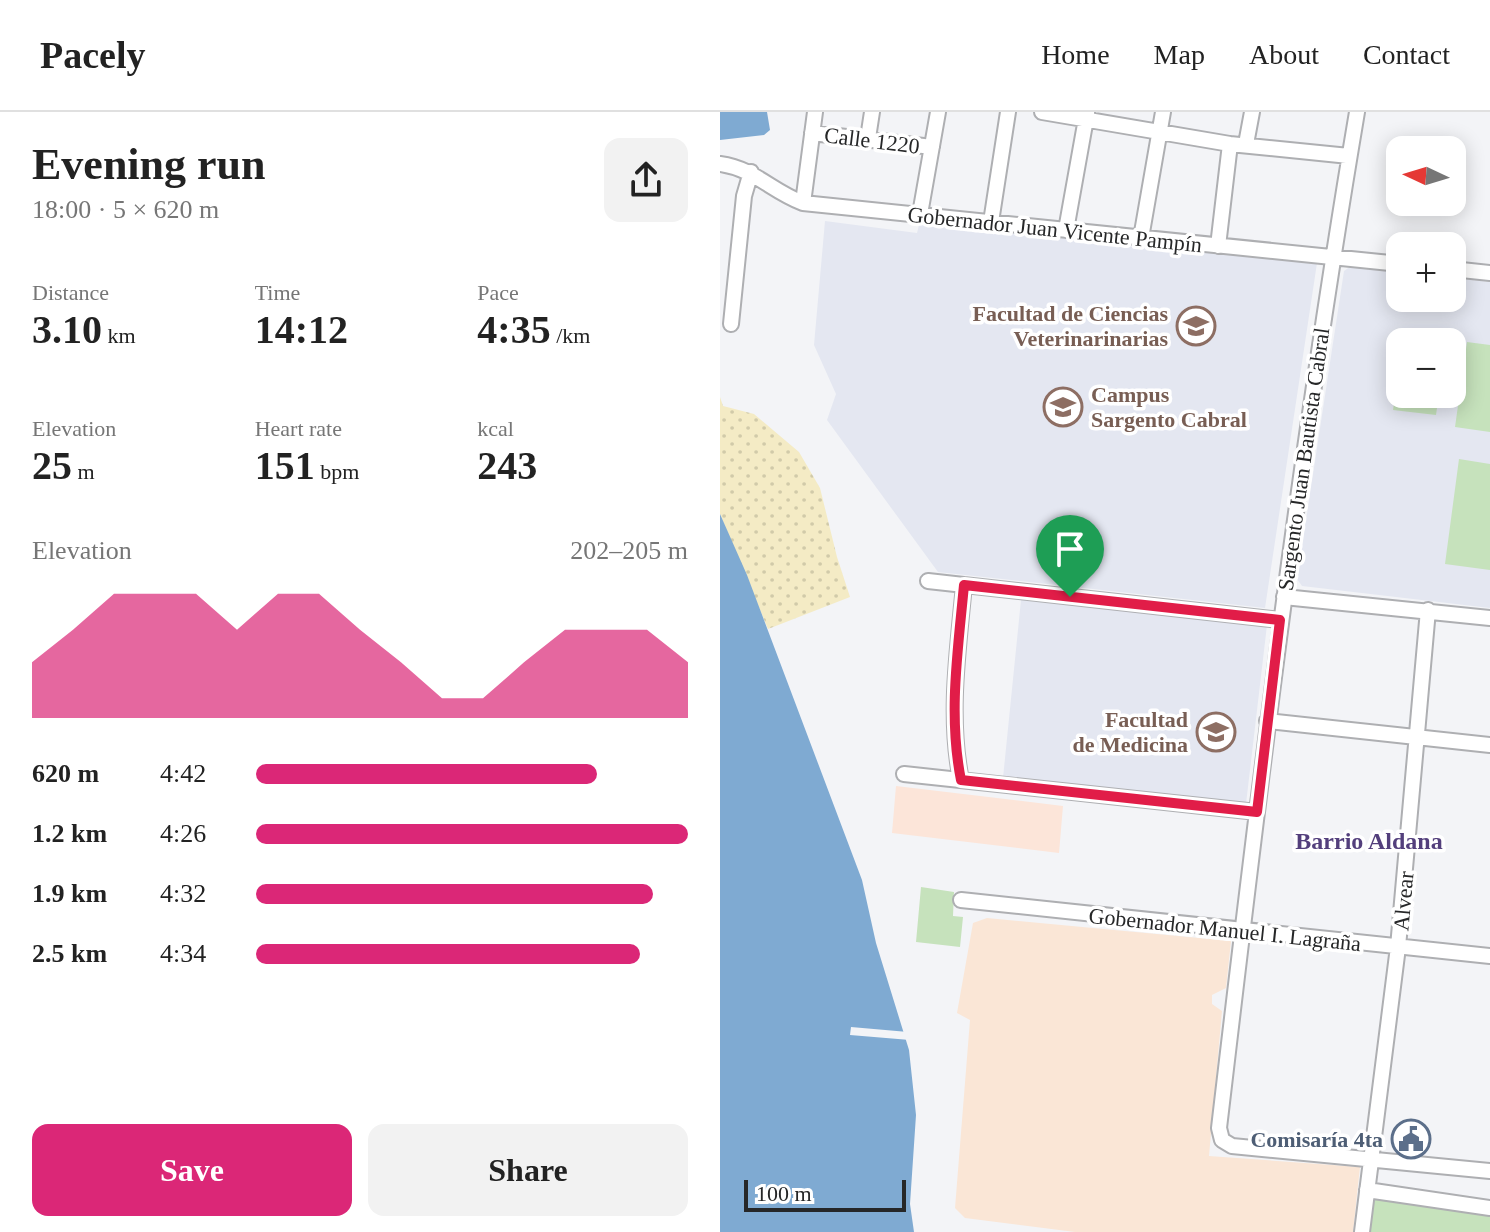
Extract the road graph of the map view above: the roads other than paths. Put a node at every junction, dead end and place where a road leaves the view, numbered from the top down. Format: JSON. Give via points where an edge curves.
{"nodes":[{"id":1,"x":815,"y":112,"type":"edge"},
{"id":2,"x":872,"y":112,"type":"edge"},
{"id":3,"x":938,"y":112,"type":"edge"},
{"id":4,"x":1008,"y":112,"type":"edge"},
{"id":5,"x":1042,"y":112,"type":"edge"},
{"id":6,"x":1163,"y":112,"type":"edge"},
{"id":7,"x":1252,"y":112,"type":"edge"},
{"id":8,"x":1357,"y":112,"type":"edge"},
{"id":9,"x":1087,"y":116,"type":"edge"},
{"id":10,"x":1160,"y":131,"type":"junction"},
{"id":11,"x":812,"y":133,"type":"junction"},
{"id":12,"x":868,"y":138,"type":"junction"},
{"id":13,"x":1238,"y":144,"type":"junction"},
{"id":14,"x":932,"y":147,"type":"junction"},
{"id":15,"x":1349,"y":156,"type":"junction"},
{"id":16,"x":720,"y":164,"type":"edge"},
{"id":17,"x":751,"y":172,"type":"junction"},
{"id":18,"x":803,"y":203,"type":"junction"},
{"id":19,"x":920,"y":214,"type":"junction"},
{"id":20,"x":991,"y":222,"type":"junction"},
{"id":21,"x":1066,"y":230,"type":"junction"},
{"id":22,"x":1141,"y":238,"type":"junction"},
{"id":23,"x":1218,"y":246,"type":"junction"},
{"id":24,"x":1332,"y":258,"type":"junction"},
{"id":25,"x":1386,"y":263,"type":"edge"},
{"id":26,"x":1466,"y":270,"type":"edge"},
{"id":27,"x":1490,"y":273,"type":"edge"},
{"id":28,"x":731,"y":324,"type":"dead end"},
{"id":29,"x":928,"y":581,"type":"dead end"},
{"id":30,"x":964,"y":585,"type":"junction"},
{"id":31,"x":1284,"y":597,"type":"junction"},
{"id":32,"x":1428,"y":610,"type":"junction"},
{"id":33,"x":1490,"y":618,"type":"edge"},
{"id":34,"x":1280,"y":620,"type":"junction"},
{"id":35,"x":1267,"y":721,"type":"junction"},
{"id":36,"x":1417,"y":739,"type":"junction"},
{"id":37,"x":1490,"y":745,"type":"edge"},
{"id":38,"x":904,"y":774,"type":"dead end"},
{"id":39,"x":961,"y":780,"type":"junction"},
{"id":40,"x":1257,"y":812,"type":"junction"},
{"id":41,"x":961,"y":900,"type":"dead end"},
{"id":42,"x":1242,"y":931,"type":"junction"},
{"id":43,"x":1398,"y":947,"type":"junction"},
{"id":44,"x":1490,"y":956,"type":"edge"},
{"id":45,"x":1370,"y":1159,"type":"junction"},
{"id":46,"x":1490,"y":1171,"type":"edge"},
{"id":47,"x":1367,"y":1190,"type":"junction"},
{"id":48,"x":1490,"y":1208,"type":"edge"},
{"id":49,"x":1362,"y":1232,"type":"edge"}],
"edges":[{"from":1,"to":11,"type":"street"},
{"from":2,"to":12,"type":"street"},
{"from":3,"to":14,"type":"street"},
{"from":4,"to":20,"type":"street"},
{"from":5,"to":9,"type":"street"},
{"from":6,"to":10,"type":"street"},
{"from":7,"to":13,"type":"street"},
{"from":8,"to":15,"type":"street","name":"Sargento Juan Bautista Cabral"},
{"from":9,"to":10,"type":"street"},
{"from":9,"to":21,"type":"street"},
{"from":10,"to":13,"type":"street"},
{"from":10,"to":22,"type":"street"},
{"from":11,"to":12,"type":"street","name":"Calle 1220"},
{"from":11,"to":18,"type":"street"},
{"from":12,"to":14,"type":"street","name":"Calle 1220"},
{"from":13,"to":15,"type":"street"},
{"from":13,"to":23,"type":"street"},
{"from":14,"to":19,"type":"street"},
{"from":15,"to":24,"type":"street","name":"Sargento Juan Bautista Cabral"},
{"from":16,"to":17,"type":"street","name":"Gobernador Juan Vicente Pampín"},
{"from":17,"to":18,"type":"street","name":"Gobernador Juan Vicente Pampín"},
{"from":17,"to":28,"type":"street"},
{"from":18,"to":19,"type":"street","name":"Gobernador Juan Vicente Pampín"},
{"from":19,"to":20,"type":"street","name":"Gobernador Juan Vicente Pampín"},
{"from":20,"to":21,"type":"street","name":"Gobernador Juan Vicente Pampín"},
{"from":21,"to":22,"type":"street","name":"Gobernador Juan Vicente Pampín"},
{"from":22,"to":23,"type":"street","name":"Gobernador Juan Vicente Pampín"},
{"from":23,"to":24,"type":"street","name":"Gobernador Juan Vicente Pampín"},
{"from":24,"to":25,"type":"street","name":"Gobernador Juan Vicente Pampín"},
{"from":24,"to":31,"type":"street","name":"Sargento Juan Bautista Cabral"},
{"from":26,"to":27,"type":"street"},
{"from":29,"to":30,"type":"street"},
{"from":30,"to":34,"type":"street"},
{"from":30,"to":39,"type":"street","via":[[954,682]]},
{"from":31,"to":32,"type":"street"},
{"from":31,"to":34,"type":"street","name":"Sargento Juan Bautista Cabral"},
{"from":32,"to":33,"type":"street"},
{"from":32,"to":36,"type":"street","name":"Alvear"},
{"from":34,"to":35,"type":"street","name":"Sargento Juan Bautista Cabral"},
{"from":35,"to":36,"type":"street"},
{"from":35,"to":40,"type":"street","name":"Sargento Juan Bautista Cabral"},
{"from":36,"to":37,"type":"street"},
{"from":36,"to":43,"type":"street","name":"Alvear"},
{"from":38,"to":39,"type":"street"},
{"from":39,"to":40,"type":"street"},
{"from":40,"to":42,"type":"street","name":"Sargento Juan Bautista Cabral"},
{"from":41,"to":42,"type":"street","name":"Gobernador Manuel I. Lagraña"},
{"from":42,"to":43,"type":"street","name":"Gobernador Manuel I. Lagraña"},
{"from":42,"to":45,"type":"street","name":"Sargento Juan Bautista Cabral","via":[[1219,1128],[1222,1140],[1232,1146]]},
{"from":43,"to":44,"type":"street","name":"Gobernador Manuel I. Lagraña"},
{"from":43,"to":45,"type":"street","name":"Alvear"},
{"from":45,"to":46,"type":"street"},
{"from":45,"to":47,"type":"street","name":"Alvear"},
{"from":47,"to":48,"type":"street"},
{"from":47,"to":49,"type":"street","name":"Alvear"}]}
